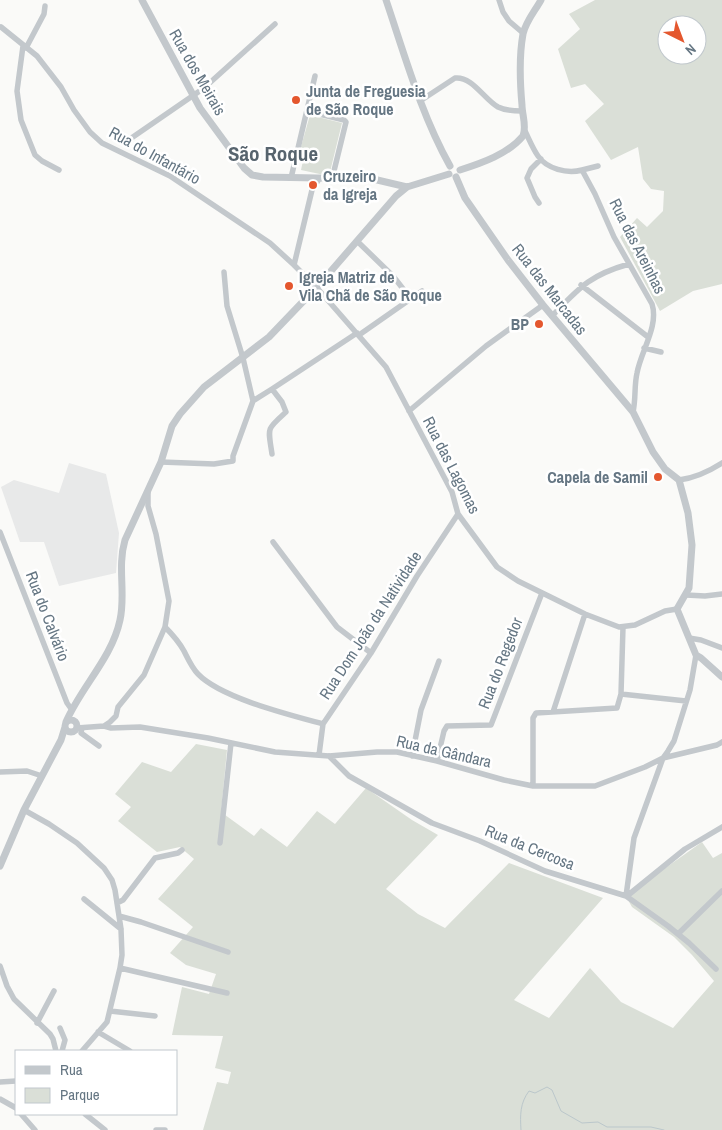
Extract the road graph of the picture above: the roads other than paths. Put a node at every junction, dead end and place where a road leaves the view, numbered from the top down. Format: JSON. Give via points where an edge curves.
{"nodes":[{"id":1,"x":142,"y":0,"type":"edge"},
{"id":2,"x":386,"y":0,"type":"edge"},
{"id":3,"x":499,"y":0,"type":"edge"},
{"id":4,"x":541,"y":0,"type":"edge"},
{"id":5,"x":45,"y":6,"type":"dead end"},
{"id":6,"x":0,"y":19,"type":"edge"},
{"id":7,"x":275,"y":24,"type":"dead end"},
{"id":8,"x":1,"y":28,"type":"edge"},
{"id":9,"x":524,"y":33,"type":"junction"},
{"id":10,"x":24,"y":47,"type":"junction"},
{"id":11,"x":315,"y":76,"type":"dead end"},
{"id":12,"x":193,"y":95,"type":"junction"},
{"id":13,"x":420,"y":101,"type":"junction"},
{"id":14,"x":307,"y":110,"type":"junction"},
{"id":15,"x":522,"y":111,"type":"junction"},
{"id":16,"x":525,"y":131,"type":"junction"},
{"id":17,"x":130,"y":139,"type":"dead end"},
{"id":18,"x":541,"y":160,"type":"junction"},
{"id":19,"x":598,"y":166,"type":"dead end"},
{"id":20,"x":59,"y":170,"type":"dead end"},
{"id":21,"x":582,"y":170,"type":"junction"},
{"id":22,"x":454,"y":172,"type":"junction"},
{"id":23,"x":290,"y":178,"type":"junction"},
{"id":24,"x":314,"y":179,"type":"junction"},
{"id":25,"x":332,"y":179,"type":"junction"},
{"id":26,"x":396,"y":184,"type":"junction"},
{"id":27,"x":407,"y":187,"type":"junction"},
{"id":28,"x":396,"y":196,"type":"junction"},
{"id":29,"x":539,"y":203,"type":"dead end"},
{"id":30,"x":357,"y":241,"type":"junction"},
{"id":31,"x":629,"y":264,"type":"junction"},
{"id":32,"x":294,"y":265,"type":"junction"},
{"id":33,"x":224,"y":272,"type":"dead end"},
{"id":34,"x":581,"y":285,"type":"junction"},
{"id":35,"x":316,"y":288,"type":"junction"},
{"id":36,"x":422,"y":291,"type":"dead end"},
{"id":37,"x":411,"y":299,"type":"junction"},
{"id":38,"x":543,"y":305,"type":"junction"},
{"id":39,"x":552,"y":316,"type":"junction"},
{"id":40,"x":358,"y":334,"type":"junction"},
{"id":41,"x":648,"y":337,"type":"junction"},
{"id":42,"x":644,"y":348,"type":"junction"},
{"id":43,"x":661,"y":352,"type":"dead end"},
{"id":44,"x":243,"y":358,"type":"junction"},
{"id":45,"x":272,"y":389,"type":"junction"},
{"id":46,"x":253,"y":400,"type":"junction"},
{"id":47,"x":409,"y":410,"type":"junction"},
{"id":48,"x":633,"y":412,"type":"junction"},
{"id":49,"x":272,"y":454,"type":"dead end"},
{"id":50,"x":161,"y":462,"type":"junction"},
{"id":51,"x":722,"y":463,"type":"edge"},
{"id":52,"x":679,"y":480,"type":"junction"},
{"id":53,"x":148,"y":492,"type":"junction"},
{"id":54,"x":458,"y":514,"type":"junction"},
{"id":55,"x":0,"y":532,"type":"edge"},
{"id":56,"x":273,"y":542,"type":"dead end"},
{"id":57,"x":542,"y":593,"type":"junction"},
{"id":58,"x":722,"y":594,"type":"edge"},
{"id":59,"x":686,"y":595,"type":"junction"},
{"id":60,"x":677,"y":609,"type":"junction"},
{"id":61,"x":584,"y":614,"type":"junction"},
{"id":62,"x":165,"y":627,"type":"junction"},
{"id":63,"x":623,"y":627,"type":"junction"},
{"id":64,"x":689,"y":638,"type":"junction"},
{"id":65,"x":722,"y":648,"type":"edge"},
{"id":66,"x":372,"y":653,"type":"junction"},
{"id":67,"x":696,"y":655,"type":"junction"},
{"id":68,"x":439,"y":662,"type":"dead end"},
{"id":69,"x":722,"y":678,"type":"edge"},
{"id":70,"x":621,"y":694,"type":"junction"},
{"id":71,"x":686,"y":701,"type":"junction"},
{"id":72,"x":72,"y":710,"type":"junction"},
{"id":73,"x":554,"y":712,"type":"junction"},
{"id":74,"x":322,"y":724,"type":"junction"},
{"id":75,"x":104,"y":726,"type":"junction"},
{"id":76,"x":72,"y":727,"type":"junction"},
{"id":77,"x":230,"y":743,"type":"junction"},
{"id":78,"x":721,"y":744,"type":"edge"},
{"id":79,"x":99,"y":746,"type":"dead end"},
{"id":80,"x":319,"y":755,"type":"junction"},
{"id":81,"x":329,"y":756,"type":"junction"},
{"id":82,"x":412,"y":756,"type":"junction"},
{"id":83,"x":663,"y":758,"type":"junction"},
{"id":84,"x":437,"y":760,"type":"junction"},
{"id":85,"x":0,"y":772,"type":"edge"},
{"id":86,"x":42,"y":776,"type":"junction"},
{"id":87,"x":533,"y":786,"type":"junction"},
{"id":88,"x":24,"y":810,"type":"junction"},
{"id":89,"x":722,"y":827,"type":"edge"},
{"id":90,"x":220,"y":843,"type":"dead end"},
{"id":91,"x":182,"y":850,"type":"dead end"},
{"id":92,"x":0,"y":866,"type":"edge"},
{"id":93,"x":722,"y":891,"type":"edge"},
{"id":94,"x":626,"y":896,"type":"junction"},
{"id":95,"x":84,"y":899,"type":"dead end"},
{"id":96,"x":117,"y":903,"type":"junction"},
{"id":97,"x":119,"y":916,"type":"junction"},
{"id":98,"x":121,"y":929,"type":"junction"},
{"id":99,"x":678,"y":934,"type":"junction"},
{"id":100,"x":228,"y":952,"type":"dead end"},
{"id":101,"x":0,"y":966,"type":"edge"},
{"id":102,"x":120,"y":968,"type":"junction"},
{"id":103,"x":716,"y":969,"type":"dead end"},
{"id":104,"x":54,"y":990,"type":"dead end"},
{"id":105,"x":227,"y":993,"type":"dead end"},
{"id":106,"x":110,"y":1011,"type":"junction"},
{"id":107,"x":155,"y":1016,"type":"dead end"},
{"id":108,"x":38,"y":1023,"type":"junction"},
{"id":109,"x":60,"y":1028,"type":"dead end"},
{"id":110,"x":98,"y":1032,"type":"junction"},
{"id":111,"x":56,"y":1050,"type":"edge"},
{"id":112,"x":62,"y":1050,"type":"edge"},
{"id":113,"x":83,"y":1050,"type":"edge"},
{"id":114,"x":128,"y":1050,"type":"edge"},
{"id":115,"x":15,"y":1081,"type":"edge"},
{"id":116,"x":0,"y":1082,"type":"edge"},
{"id":117,"x":0,"y":1099,"type":"edge"},
{"id":118,"x":15,"y":1107,"type":"edge"},
{"id":119,"x":22,"y":1115,"type":"edge"},
{"id":120,"x":85,"y":1115,"type":"edge"},
{"id":121,"x":35,"y":1130,"type":"edge"},
{"id":122,"x":105,"y":1130,"type":"edge"},
{"id":123,"x":156,"y":1130,"type":"edge"},
{"id":124,"x":165,"y":1130,"type":"edge"}],
"edges":[{"from":1,"to":12,"type":"street","name":"Rua dos Meirais"},
{"from":2,"to":13,"type":"street","name":"Rua das Marcadas"},
{"from":3,"to":9,"type":"street","via":[[508,20]]},
{"from":4,"to":9,"type":"street"},
{"from":5,"to":10,"type":"street","via":[[44,14]]},
{"from":6,"to":8,"type":"street"},
{"from":7,"to":12,"type":"street"},
{"from":8,"to":10,"type":"street","name":"Rua do Infantário"},
{"from":9,"to":15,"type":"street"},
{"from":10,"to":20,"type":"street","via":[[17,91],[21,120],[36,155]]},
{"from":10,"to":32,"type":"street","name":"Rua do Infantário","via":[[37,56],[90,132],[102,142],[170,176],[270,244]]},
{"from":11,"to":14,"type":"street"},
{"from":12,"to":17,"type":"street"},
{"from":12,"to":23,"type":"street","name":"Rua dos Meirais","via":[[244,168],[263,177]]},
{"from":13,"to":15,"type":"street","via":[[460,78],[499,107]]},
{"from":13,"to":22,"type":"street","name":"Rua das Marcadas"},
{"from":14,"to":23,"type":"street"},
{"from":14,"to":25,"type":"street","via":[[346,122]]},
{"from":15,"to":16,"type":"street"},
{"from":16,"to":18,"type":"street"},
{"from":16,"to":22,"type":"street","via":[[521,139],[502,152]]},
{"from":18,"to":21,"type":"street","via":[[566,172]]},
{"from":18,"to":29,"type":"street","via":[[527,178]]},
{"from":19,"to":21,"type":"street"},
{"from":21,"to":31,"type":"street","name":"Rua das Areinhas"},
{"from":22,"to":27,"type":"street"},
{"from":22,"to":38,"type":"street","name":"Rua das Marcadas","via":[[475,213]]},
{"from":23,"to":24,"type":"street","name":"Rua dos Meirais"},
{"from":24,"to":25,"type":"street","name":"Rua dos Meirais"},
{"from":24,"to":32,"type":"street"},
{"from":25,"to":26,"type":"street","name":"Rua dos Meirais","via":[[373,178]]},
{"from":26,"to":27,"type":"street","name":"Rua dos Meirais"},
{"from":26,"to":28,"type":"street"},
{"from":27,"to":28,"type":"street"},
{"from":28,"to":30,"type":"street"},
{"from":30,"to":35,"type":"street"},
{"from":30,"to":37,"type":"street"},
{"from":31,"to":34,"type":"street","via":[[613,268]]},
{"from":31,"to":41,"type":"street","name":"Rua das Areinhas","via":[[654,311],[654,324]]},
{"from":32,"to":35,"type":"street","name":"Rua do Infantário"},
{"from":33,"to":44,"type":"street","via":[[227,306]]},
{"from":34,"to":39,"type":"street"},
{"from":34,"to":41,"type":"street"},
{"from":35,"to":40,"type":"street","name":"Rua das Lagomas"},
{"from":35,"to":44,"type":"street","via":[[269,337]]},
{"from":36,"to":37,"type":"street"},
{"from":37,"to":40,"type":"street"},
{"from":38,"to":39,"type":"street","name":"Rua das Marcadas"},
{"from":38,"to":47,"type":"street","via":[[486,346]]},
{"from":39,"to":48,"type":"street","name":"Rua das Marcadas"},
{"from":40,"to":45,"type":"street"},
{"from":40,"to":47,"type":"street","name":"Rua das Lagomas","via":[[386,367]]},
{"from":41,"to":42,"type":"street","name":"Rua das Areinhas"},
{"from":42,"to":43,"type":"street"},
{"from":42,"to":48,"type":"street","name":"Rua das Areinhas","via":[[636,373]]},
{"from":44,"to":46,"type":"street"},
{"from":44,"to":50,"type":"street","via":[[204,387],[180,414],[172,426]]},
{"from":45,"to":46,"type":"street"},
{"from":45,"to":49,"type":"street","via":[[286,412],[268,430]]},
{"from":46,"to":50,"type":"street","via":[[233,461],[214,464]]},
{"from":47,"to":54,"type":"street","name":"Rua das Lagomas","via":[[452,492]]},
{"from":48,"to":52,"type":"street","name":"Rua das Marcadas","via":[[653,452],[665,469]]},
{"from":50,"to":53,"type":"street"},
{"from":51,"to":52,"type":"street","via":[[692,478]]},
{"from":52,"to":59,"type":"street","via":[[692,533]]},
{"from":53,"to":62,"type":"street","via":[[148,506],[169,601]]},
{"from":53,"to":72,"type":"street","via":[[122,549],[118,629]]},
{"from":54,"to":57,"type":"street","name":"Rua das Lagomas","via":[[496,567]]},
{"from":54,"to":66,"type":"street","name":"Rua Dom João da Natividade"},
{"from":55,"to":72,"type":"street","name":"Rua do Calvário"},
{"from":56,"to":66,"type":"street","via":[[338,627]]},
{"from":57,"to":61,"type":"street","name":"Rua das Lagomas"},
{"from":57,"to":84,"type":"street","name":"Rua do Regedor","via":[[491,725],[447,726]]},
{"from":58,"to":59,"type":"street"},
{"from":59,"to":60,"type":"street"},
{"from":60,"to":63,"type":"street"},
{"from":60,"to":64,"type":"street"},
{"from":61,"to":63,"type":"street","name":"Rua das Lagomas"},
{"from":61,"to":73,"type":"street"},
{"from":62,"to":74,"type":"street","via":[[196,672],[214,686],[276,711]]},
{"from":62,"to":75,"type":"street","via":[[144,675],[118,707],[116,716]]},
{"from":63,"to":70,"type":"street"},
{"from":64,"to":65,"type":"street"},
{"from":64,"to":67,"type":"street"},
{"from":66,"to":74,"type":"street","name":"Rua Dom João da Natividade"},
{"from":67,"to":69,"type":"street"},
{"from":67,"to":71,"type":"street"},
{"from":68,"to":82,"type":"street","via":[[421,710]]},
{"from":70,"to":71,"type":"street"},
{"from":70,"to":73,"type":"street","via":[[617,708]]},
{"from":71,"to":83,"type":"street","via":[[674,741]]},
{"from":72,"to":76,"type":"street"},
{"from":73,"to":87,"type":"street","via":[[536,713],[533,718]]},
{"from":74,"to":80,"type":"street","name":"Rua Dom João da Natividade"},
{"from":75,"to":76,"type":"street","name":"Rua da Gândara"},
{"from":75,"to":77,"type":"street","name":"Rua da Gândara","via":[[140,727]]},
{"from":76,"to":79,"type":"street"},
{"from":76,"to":86,"type":"street","via":[[60,740]]},
{"from":77,"to":80,"type":"street","name":"Rua da Gândara","via":[[275,752]]},
{"from":77,"to":90,"type":"street"},
{"from":78,"to":83,"type":"street","name":"Rua da Gândara"},
{"from":80,"to":81,"type":"street","name":"Rua da Gândara"},
{"from":81,"to":82,"type":"street","name":"Rua da Gândara","via":[[397,752]]},
{"from":81,"to":94,"type":"street","name":"Rua da Cercosa","via":[[349,776],[432,823],[545,871]]},
{"from":82,"to":84,"type":"street","name":"Rua da Gândara"},
{"from":83,"to":87,"type":"street","name":"Rua da Gândara","via":[[595,786]]},
{"from":83,"to":94,"type":"street","via":[[634,838]]},
{"from":84,"to":87,"type":"street","name":"Rua da Gândara"},
{"from":85,"to":86,"type":"street","via":[[27,771]]},
{"from":86,"to":88,"type":"street"},
{"from":88,"to":92,"type":"street"},
{"from":88,"to":96,"type":"street","via":[[77,843],[104,868],[112,880]]},
{"from":89,"to":94,"type":"street","via":[[686,849]]},
{"from":91,"to":96,"type":"street","via":[[156,858],[123,900]]},
{"from":93,"to":99,"type":"street"},
{"from":94,"to":99,"type":"street","name":"Rua da Cercosa"},
{"from":95,"to":98,"type":"street"},
{"from":96,"to":97,"type":"street"},
{"from":97,"to":98,"type":"street"},
{"from":97,"to":100,"type":"street"},
{"from":98,"to":102,"type":"street"},
{"from":99,"to":103,"type":"street","name":"Rua da Cercosa"},
{"from":101,"to":108,"type":"street","via":[[14,998]]},
{"from":102,"to":105,"type":"street"},
{"from":102,"to":106,"type":"street"},
{"from":104,"to":108,"type":"street"},
{"from":106,"to":107,"type":"street"},
{"from":106,"to":110,"type":"street","via":[[107,1022]]},
{"from":108,"to":111,"type":"street","via":[[53,1039]]},
{"from":109,"to":112,"type":"street","via":[[65,1040]]},
{"from":110,"to":113,"type":"street"},
{"from":110,"to":114,"type":"street"},
{"from":115,"to":116,"type":"street"},
{"from":117,"to":118,"type":"street"},
{"from":119,"to":121,"type":"street"},
{"from":120,"to":122,"type":"street"},
{"from":123,"to":124,"type":"street"}]}
